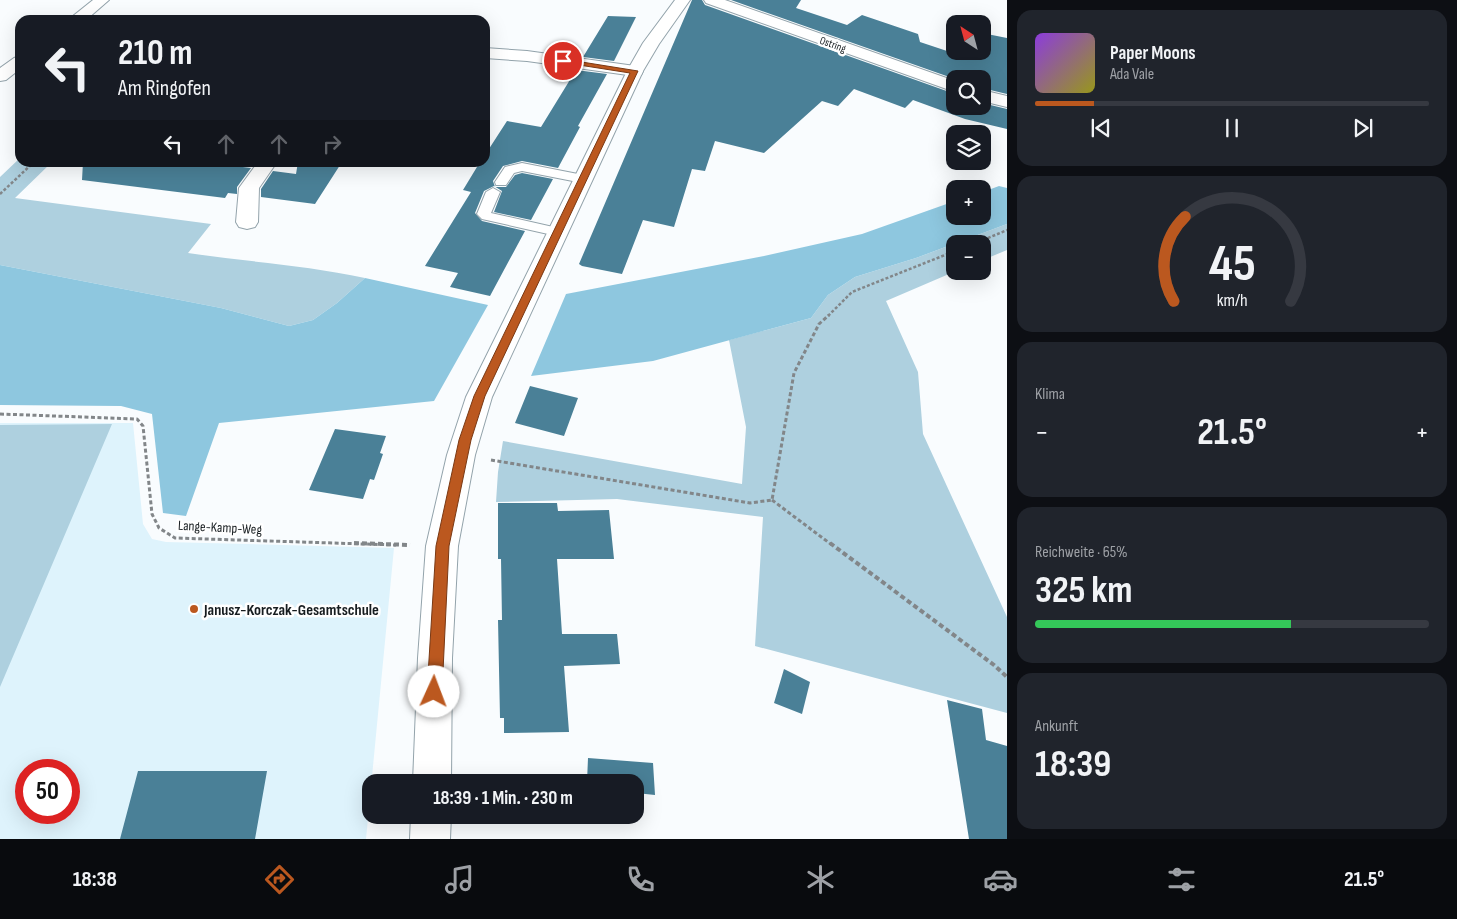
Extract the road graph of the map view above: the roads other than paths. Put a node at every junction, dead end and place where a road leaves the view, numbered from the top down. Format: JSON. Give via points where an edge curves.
{"nodes":[{"id":1,"x":102,"y":0,"type":"edge"},
{"id":2,"x":683,"y":0,"type":"edge"},
{"id":3,"x":711,"y":0,"type":"edge"},
{"id":4,"x":82,"y":15,"type":"edge"},
{"id":5,"x":490,"y":53,"type":"edge"},
{"id":6,"x":15,"y":65,"type":"edge"},
{"id":7,"x":634,"y":71,"type":"junction"},
{"id":8,"x":0,"y":76,"type":"edge"},
{"id":9,"x":946,"y":84,"type":"edge"},
{"id":10,"x":991,"y":98,"type":"edge"},
{"id":11,"x":1007,"y":102,"type":"edge"},
{"id":12,"x":264,"y":167,"type":"edge"},
{"id":13,"x":583,"y":179,"type":"junction"},
{"id":14,"x":246,"y":222,"type":"dead end"},
{"id":15,"x":557,"y":232,"type":"junction"},
{"id":16,"x":432,"y":774,"type":"edge"},
{"id":17,"x":431,"y":824,"type":"edge"},
{"id":18,"x":430,"y":839,"type":"edge"}],
"edges":[{"from":1,"to":4,"type":"main road"},
{"from":2,"to":7,"type":"main road"},
{"from":3,"to":9,"type":"main road","name":"Ostring"},
{"from":5,"to":7,"type":"main road"},
{"from":6,"to":8,"type":"main road"},
{"from":7,"to":13,"type":"main road"},
{"from":10,"to":11,"type":"main road"},
{"from":12,"to":14,"type":"main road","via":[[249,188]]},
{"from":13,"to":15,"type":"main road"},
{"from":13,"to":15,"type":"lane","via":[[522,167],[509,170],[486,207],[484,214],[487,216]]},
{"from":15,"to":16,"type":"main road","via":[[480,396],[461,455],[442,546]]},
{"from":17,"to":18,"type":"main road"}]}
